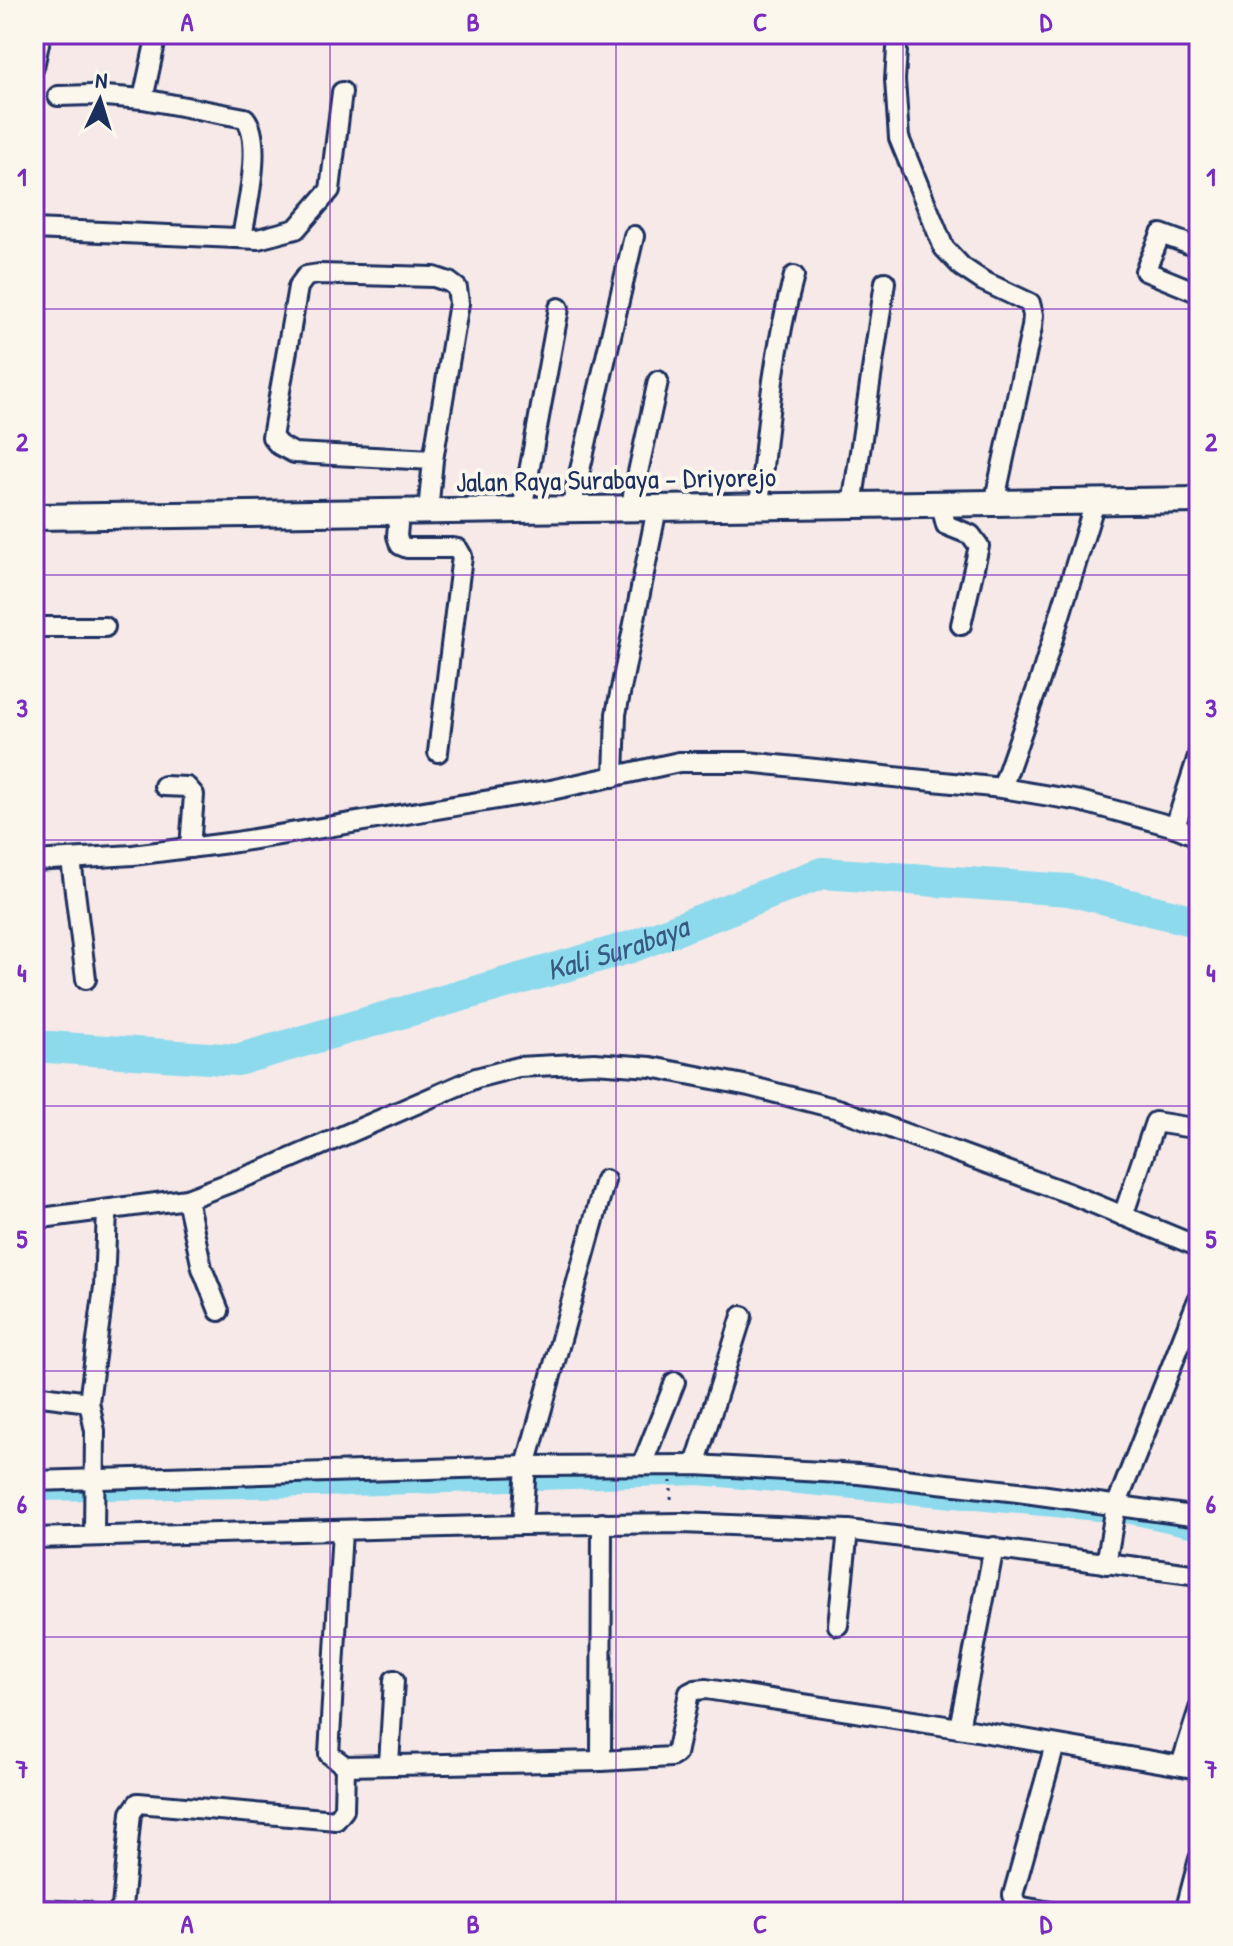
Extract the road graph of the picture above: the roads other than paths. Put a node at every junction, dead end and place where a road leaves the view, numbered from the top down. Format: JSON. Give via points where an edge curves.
{"nodes":[{"id":1,"x":41,"y":34,"type":"edge"},
{"id":2,"x":157,"y":34,"type":"edge"},
{"id":3,"x":898,"y":34,"type":"edge"},
{"id":4,"x":34,"y":67,"type":"edge"},
{"id":5,"x":342,"y":92,"type":"dead end"},
{"id":6,"x":58,"y":96,"type":"dead end"},
{"id":7,"x":143,"y":99,"type":"junction"},
{"id":8,"x":34,"y":229,"type":"edge"},
{"id":9,"x":634,"y":236,"type":"dead end"},
{"id":10,"x":242,"y":238,"type":"junction"},
{"id":11,"x":1199,"y":248,"type":"edge"},
{"id":12,"x":794,"y":276,"type":"dead end"},
{"id":13,"x":885,"y":282,"type":"dead end"},
{"id":14,"x":1199,"y":293,"type":"edge"},
{"id":15,"x":559,"y":308,"type":"dead end"},
{"id":16,"x":658,"y":381,"type":"dead end"},
{"id":17,"x":433,"y":460,"type":"junction"},
{"id":18,"x":1199,"y":500,"type":"edge"},
{"id":19,"x":1095,"y":502,"type":"junction"},
{"id":20,"x":994,"y":504,"type":"junction"},
{"id":21,"x":941,"y":505,"type":"junction"},
{"id":22,"x":852,"y":506,"type":"junction"},
{"id":23,"x":759,"y":507,"type":"junction"},
{"id":24,"x":657,"y":508,"type":"junction"},
{"id":25,"x":571,"y":509,"type":"junction"},
{"id":26,"x":630,"y":509,"type":"junction"},
{"id":27,"x":522,"y":510,"type":"junction"},
{"id":28,"x":428,"y":512,"type":"junction"},
{"id":29,"x":399,"y":513,"type":"junction"},
{"id":30,"x":34,"y":517,"type":"edge"},
{"id":31,"x":961,"y":625,"type":"dead end"},
{"id":32,"x":34,"y":627,"type":"edge"},
{"id":33,"x":105,"y":627,"type":"dead end"},
{"id":34,"x":438,"y":752,"type":"dead end"},
{"id":35,"x":1199,"y":753,"type":"edge"},
{"id":36,"x":614,"y":777,"type":"junction"},
{"id":37,"x":164,"y":786,"type":"dead end"},
{"id":38,"x":1002,"y":788,"type":"junction"},
{"id":39,"x":1175,"y":827,"type":"junction"},
{"id":40,"x":1199,"y":837,"type":"edge"},
{"id":41,"x":190,"y":848,"type":"junction"},
{"id":42,"x":71,"y":860,"type":"junction"},
{"id":43,"x":34,"y":861,"type":"edge"},
{"id":44,"x":86,"y":979,"type":"dead end"},
{"id":45,"x":1199,"y":1129,"type":"edge"},
{"id":46,"x":605,"y":1180,"type":"dead end"},
{"id":47,"x":187,"y":1199,"type":"junction"},
{"id":48,"x":107,"y":1211,"type":"junction"},
{"id":49,"x":1123,"y":1216,"type":"junction"},
{"id":50,"x":34,"y":1219,"type":"edge"},
{"id":51,"x":1199,"y":1247,"type":"edge"},
{"id":52,"x":1199,"y":1297,"type":"edge"},
{"id":53,"x":219,"y":1311,"type":"dead end"},
{"id":54,"x":742,"y":1316,"type":"dead end"},
{"id":55,"x":675,"y":1382,"type":"dead end"},
{"id":56,"x":34,"y":1395,"type":"edge"},
{"id":57,"x":89,"y":1402,"type":"junction"},
{"id":58,"x":642,"y":1465,"type":"junction"},
{"id":59,"x":695,"y":1465,"type":"junction"},
{"id":60,"x":525,"y":1470,"type":"junction"},
{"id":61,"x":34,"y":1481,"type":"edge"},
{"id":62,"x":95,"y":1483,"type":"junction"},
{"id":63,"x":1116,"y":1508,"type":"junction"},
{"id":64,"x":1199,"y":1517,"type":"edge"},
{"id":65,"x":523,"y":1519,"type":"junction"},
{"id":66,"x":602,"y":1523,"type":"junction"},
{"id":67,"x":94,"y":1530,"type":"junction"},
{"id":68,"x":848,"y":1530,"type":"junction"},
{"id":69,"x":342,"y":1531,"type":"junction"},
{"id":70,"x":34,"y":1538,"type":"edge"},
{"id":71,"x":994,"y":1547,"type":"junction"},
{"id":72,"x":1108,"y":1555,"type":"junction"},
{"id":73,"x":1199,"y":1575,"type":"edge"},
{"id":74,"x":838,"y":1625,"type":"dead end"},
{"id":75,"x":394,"y":1680,"type":"dead end"},
{"id":76,"x":1199,"y":1709,"type":"edge"},
{"id":77,"x":959,"y":1728,"type":"junction"},
{"id":78,"x":1055,"y":1745,"type":"junction"},
{"id":79,"x":601,"y":1761,"type":"junction"},
{"id":80,"x":389,"y":1764,"type":"junction"},
{"id":81,"x":345,"y":1766,"type":"junction"},
{"id":82,"x":1190,"y":1767,"type":"edge"},
{"id":83,"x":1199,"y":1859,"type":"edge"},
{"id":84,"x":34,"y":1910,"type":"edge"},
{"id":85,"x":87,"y":1912,"type":"edge"},
{"id":86,"x":118,"y":1912,"type":"edge"},
{"id":87,"x":1051,"y":1912,"type":"edge"},
{"id":88,"x":1185,"y":1912,"type":"edge"}],
"edges":[{"from":1,"to":4,"type":"street"},
{"from":2,"to":7,"type":"street"},
{"from":3,"to":20,"type":"street","via":[[899,138],[944,248],[962,267],[1033,308]]},
{"from":5,"to":10,"type":"street","via":[[330,190],[296,229]]},
{"from":6,"to":7,"type":"street"},
{"from":7,"to":10,"type":"street","via":[[245,118],[250,124],[253,164]]},
{"from":8,"to":10,"type":"street"},
{"from":9,"to":25,"type":"street"},
{"from":11,"to":14,"type":"street","via":[[1161,234],[1145,271]]},
{"from":12,"to":23,"type":"street","via":[[771,382]]},
{"from":13,"to":22,"type":"street"},
{"from":15,"to":27,"type":"street"},
{"from":16,"to":26,"type":"street"},
{"from":17,"to":17,"type":"street","via":[[294,453],[272,437],[298,287],[306,276],[434,277],[457,288],[459,303]]},
{"from":17,"to":28,"type":"street"},
{"from":18,"to":19,"type":"main road","name":"Jalan Raya Surabaya - Driyorejo"},
{"from":19,"to":20,"type":"main road","name":"Jalan Raya Surabaya - Driyorejo"},
{"from":19,"to":38,"type":"street"},
{"from":20,"to":21,"type":"main road","name":"Jalan Raya Surabaya - Driyorejo"},
{"from":21,"to":22,"type":"main road","name":"Jalan Raya Surabaya - Driyorejo"},
{"from":21,"to":31,"type":"street","via":[[946,525],[971,535],[979,546]]},
{"from":22,"to":23,"type":"main road","name":"Jalan Raya Surabaya - Driyorejo"},
{"from":23,"to":24,"type":"main road","name":"Jalan Raya Surabaya - Driyorejo"},
{"from":24,"to":26,"type":"main road","name":"Jalan Raya Surabaya - Driyorejo"},
{"from":24,"to":36,"type":"street","via":[[616,714]]},
{"from":25,"to":26,"type":"main road","name":"Jalan Raya Surabaya - Driyorejo"},
{"from":25,"to":27,"type":"main road","name":"Jalan Raya Surabaya - Driyorejo"},
{"from":27,"to":28,"type":"main road","name":"Jalan Raya Surabaya - Driyorejo"},
{"from":28,"to":29,"type":"main road","name":"Jalan Raya Surabaya - Driyorejo"},
{"from":29,"to":30,"type":"main road","name":"Jalan Raya Surabaya - Driyorejo"},
{"from":29,"to":34,"type":"street","via":[[400,545],[453,548],[462,556]]},
{"from":32,"to":33,"type":"street"},
{"from":35,"to":39,"type":"street"},
{"from":36,"to":38,"type":"street","via":[[679,762],[747,762]]},
{"from":36,"to":41,"type":"street"},
{"from":37,"to":41,"type":"street","via":[[187,787],[194,795]]},
{"from":38,"to":39,"type":"street","via":[[1080,801]]},
{"from":39,"to":40,"type":"street"},
{"from":41,"to":42,"type":"street"},
{"from":42,"to":43,"type":"street"},
{"from":42,"to":44,"type":"street"},
{"from":45,"to":49,"type":"street","via":[[1155,1122]]},
{"from":46,"to":60,"type":"street"},
{"from":47,"to":48,"type":"street"},
{"from":47,"to":49,"type":"street","via":[[476,1078],[518,1067],[594,1063],[651,1067],[838,1109]]},
{"from":47,"to":53,"type":"street","via":[[202,1268]]},
{"from":48,"to":50,"type":"street"},
{"from":48,"to":57,"type":"street","via":[[104,1287]]},
{"from":49,"to":51,"type":"street"},
{"from":52,"to":63,"type":"street"},
{"from":54,"to":59,"type":"street"},
{"from":55,"to":58,"type":"street"},
{"from":56,"to":57,"type":"street"},
{"from":57,"to":62,"type":"street"},
{"from":58,"to":59,"type":"street"},
{"from":58,"to":60,"type":"street"},
{"from":59,"to":63,"type":"street","via":[[859,1474]]},
{"from":60,"to":62,"type":"street"},
{"from":60,"to":65,"type":"street"},
{"from":61,"to":62,"type":"street"},
{"from":62,"to":67,"type":"street"},
{"from":63,"to":64,"type":"street"},
{"from":63,"to":72,"type":"street"},
{"from":65,"to":66,"type":"street"},
{"from":65,"to":69,"type":"street"},
{"from":66,"to":68,"type":"street"},
{"from":66,"to":79,"type":"street"},
{"from":67,"to":69,"type":"street"},
{"from":67,"to":70,"type":"street"},
{"from":68,"to":71,"type":"street"},
{"from":68,"to":74,"type":"street"},
{"from":69,"to":81,"type":"street","via":[[328,1750]]},
{"from":71,"to":72,"type":"street"},
{"from":71,"to":77,"type":"street"},
{"from":72,"to":73,"type":"street"},
{"from":75,"to":80,"type":"street"},
{"from":76,"to":82,"type":"street"},
{"from":77,"to":78,"type":"street"},
{"from":77,"to":79,"type":"street","via":[[695,1690],[685,1702],[676,1754]]},
{"from":78,"to":82,"type":"street"},
{"from":78,"to":87,"type":"street","via":[[1013,1895],[1017,1906]]},
{"from":79,"to":80,"type":"street"},
{"from":80,"to":81,"type":"street"},
{"from":81,"to":86,"type":"street","via":[[344,1810],[336,1820],[138,1803],[131,1813]]},
{"from":83,"to":88,"type":"street"},
{"from":84,"to":85,"type":"street"}]}
